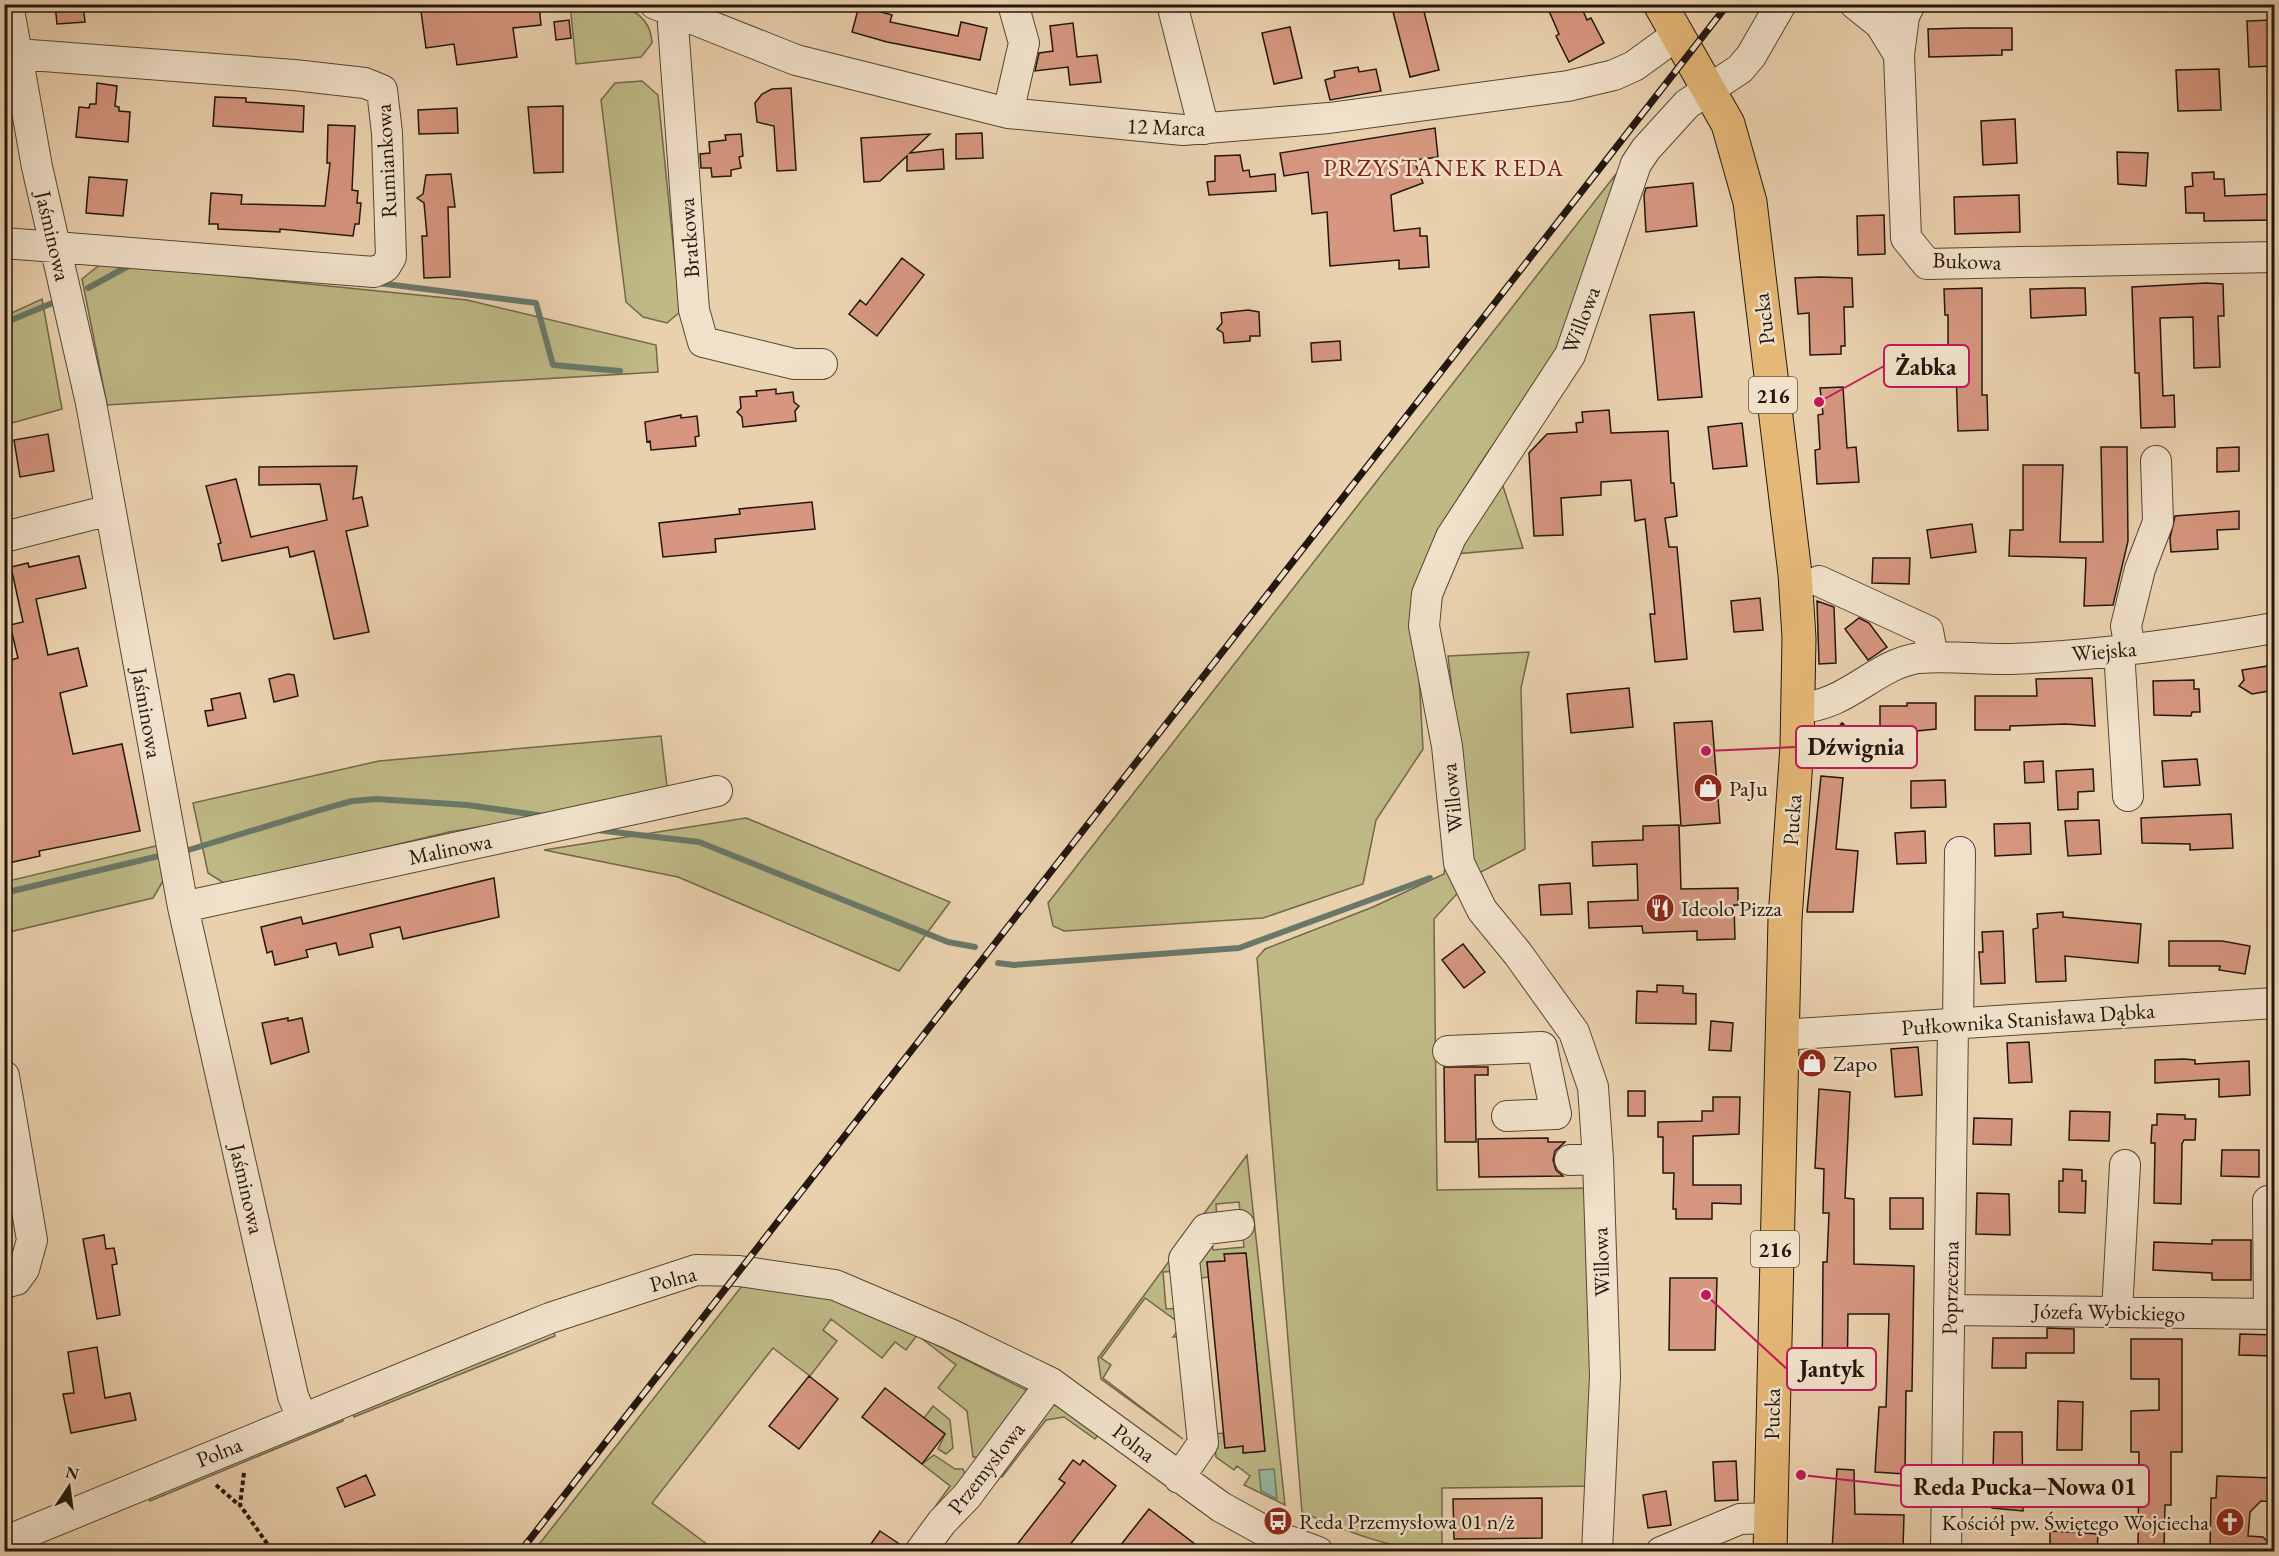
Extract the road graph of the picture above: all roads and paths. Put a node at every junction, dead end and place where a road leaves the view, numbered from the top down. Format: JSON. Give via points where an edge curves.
{"nodes":[{"id":1,"x":1013,"y":4,"type":"edge"},
{"id":2,"x":1172,"y":4,"type":"edge"},
{"id":3,"x":1660,"y":4,"type":"edge"},
{"id":4,"x":1855,"y":4,"type":"edge"},
{"id":5,"x":1910,"y":4,"type":"edge"},
{"id":6,"x":1787,"y":5,"type":"edge"},
{"id":7,"x":664,"y":8,"type":"edge"},
{"id":8,"x":8,"y":16,"type":"edge"},
{"id":9,"x":1678,"y":34,"type":"junction"},
{"id":10,"x":17,"y":54,"type":"junction"},
{"id":11,"x":1899,"y":55,"type":"junction"},
{"id":12,"x":1710,"y":89,"type":"junction"},
{"id":13,"x":1008,"y":113,"type":"junction"},
{"id":14,"x":1204,"y":129,"type":"junction"},
{"id":15,"x":4,"y":243,"type":"edge"},
{"id":16,"x":56,"y":246,"type":"junction"},
{"id":17,"x":2274,"y":257,"type":"edge"},
{"id":18,"x":822,"y":364,"type":"dead end"},
{"id":19,"x":2156,"y":461,"type":"dead end"},
{"id":20,"x":110,"y":510,"type":"junction"},
{"id":21,"x":4,"y":537,"type":"edge"},
{"id":22,"x":1819,"y":581,"type":"dead end"},
{"id":23,"x":2274,"y":628,"type":"edge"},
{"id":24,"x":2125,"y":649,"type":"junction"},
{"id":25,"x":1933,"y":657,"type":"junction"},
{"id":26,"x":1844,"y":710,"type":"dead end"},
{"id":27,"x":1810,"y":718,"type":"junction"},
{"id":28,"x":1836,"y":734,"type":"junction"},
{"id":29,"x":1843,"y":735,"type":"dead end"},
{"id":30,"x":1820,"y":752,"type":"dead end"},
{"id":31,"x":717,"y":791,"type":"dead end"},
{"id":32,"x":2128,"y":796,"type":"dead end"},
{"id":33,"x":1960,"y":852,"type":"dead end"},
{"id":34,"x":183,"y":907,"type":"junction"},
{"id":35,"x":2274,"y":1003,"type":"edge"},
{"id":36,"x":1956,"y":1024,"type":"junction"},
{"id":37,"x":1781,"y":1035,"type":"junction"},
{"id":38,"x":1448,"y":1051,"type":"dead end"},
{"id":39,"x":4,"y":1076,"type":"edge"},
{"id":40,"x":1596,"y":1113,"type":"junction"},
{"id":41,"x":1557,"y":1114,"type":"junction"},
{"id":42,"x":1507,"y":1116,"type":"dead end"},
{"id":43,"x":2125,"y":1165,"type":"dead end"},
{"id":44,"x":2268,"y":1200,"type":"dead end"},
{"id":45,"x":1239,"y":1225,"type":"dead end"},
{"id":46,"x":4,"y":1282,"type":"edge"},
{"id":47,"x":1949,"y":1310,"type":"junction"},
{"id":48,"x":2116,"y":1312,"type":"junction"},
{"id":49,"x":2271,"y":1313,"type":"edge"},
{"id":50,"x":1051,"y":1383,"type":"junction"},
{"id":51,"x":302,"y":1418,"type":"junction"},
{"id":52,"x":244,"y":1473,"type":"dead end"},
{"id":53,"x":1179,"y":1478,"type":"junction"},
{"id":54,"x":216,"y":1485,"type":"dead end"},
{"id":55,"x":240,"y":1505,"type":"junction"},
{"id":56,"x":1771,"y":1518,"type":"junction"},
{"id":57,"x":4,"y":1542,"type":"edge"},
{"id":58,"x":273,"y":1551,"type":"edge"},
{"id":59,"x":920,"y":1551,"type":"edge"},
{"id":60,"x":1318,"y":1551,"type":"edge"},
{"id":61,"x":1597,"y":1551,"type":"edge"},
{"id":62,"x":1661,"y":1551,"type":"edge"},
{"id":63,"x":1770,"y":1551,"type":"edge"},
{"id":64,"x":1946,"y":1551,"type":"edge"}],
"edges":[{"from":1,"to":13,"type":"street","via":[[1024,43]]},
{"from":2,"to":14,"type":"street"},
{"from":3,"to":9,"type":"main road","name":"Pucka","number":"216"},
{"from":4,"to":11,"type":"street","via":[[1880,24]]},
{"from":5,"to":11,"type":"street","name":"Bukowa","via":[[1904,16]]},
{"from":6,"to":12,"type":"street","name":"Willowa","via":[[1740,69]]},
{"from":7,"to":13,"type":"street","name":"12 Marca","via":[[796,60]]},
{"from":7,"to":18,"type":"street","name":"Bratkowa","via":[[694,310],[703,342],[794,364]]},
{"from":8,"to":10,"type":"street","name":"Jaśminowa"},
{"from":9,"to":12,"type":"main road","name":"Pucka","number":"216"},
{"from":9,"to":14,"type":"street","name":"12 Marca","via":[[1634,66],[1568,86],[1329,118]]},
{"from":10,"to":16,"type":"street","name":"Jaśminowa"},
{"from":10,"to":16,"type":"street","name":"Rumiankowa","via":[[294,75],[365,83],[382,90],[391,256],[385,267],[374,272]]},
{"from":11,"to":17,"type":"street","name":"Bukowa","via":[[1906,238],[1927,264]]},
{"from":12,"to":27,"type":"main road","name":"Pucka","number":"216","via":[[1728,124],[1750,202]]},
{"from":12,"to":40,"type":"street","name":"Willowa","via":[[1687,104],[1636,164],[1570,355],[1451,537],[1427,594],[1424,626],[1447,746],[1459,863],[1482,910],[1574,1032],[1593,1086]]},
{"from":13,"to":14,"type":"street","name":"12 Marca","via":[[1096,124]]},
{"from":15,"to":16,"type":"street"},
{"from":16,"to":20,"type":"street","name":"Jaśminowa"},
{"from":19,"to":24,"type":"street","via":[[2158,522],[2140,569],[2126,626]]},
{"from":20,"to":21,"type":"street"},
{"from":20,"to":34,"type":"street","name":"Jaśminowa"},
{"from":22,"to":25,"type":"street","via":[[1928,631]]},
{"from":23,"to":24,"type":"street","name":"Wiejska"},
{"from":24,"to":25,"type":"street","name":"Wiejska","via":[[2011,659]]},
{"from":24,"to":32,"type":"street"},
{"from":25,"to":27,"type":"street","name":"Wiejska","via":[[1893,667],[1827,703]]},
{"from":26,"to":28,"type":"path","via":[[1846,720]]},
{"from":27,"to":28,"type":"path"},
{"from":27,"to":37,"type":"main road","name":"Pucka","number":"216"},
{"from":28,"to":29,"type":"path"},
{"from":28,"to":30,"type":"path"},
{"from":31,"to":34,"type":"street","name":"Malinowa"},
{"from":33,"to":36,"type":"street","name":"Poprzeczna"},
{"from":34,"to":51,"type":"street","name":"Jaśminowa","via":[[291,1385]]},
{"from":35,"to":36,"type":"street","name":"Pułkownika Stanisława Dąbka"},
{"from":36,"to":37,"type":"street","name":"Pułkownika Stanisława Dąbka"},
{"from":36,"to":47,"type":"street","name":"Poprzeczna"},
{"from":37,"to":56,"type":"main road","name":"Pucka","number":"216"},
{"from":38,"to":41,"type":"street","via":[[1542,1047]]},
{"from":39,"to":46,"type":"street","via":[[32,1240],[24,1269],[16,1280]]},
{"from":40,"to":41,"type":"street"},
{"from":40,"to":61,"type":"street","name":"Willowa","via":[[1584,1159],[1605,1376]]},
{"from":41,"to":42,"type":"street"},
{"from":43,"to":48,"type":"street"},
{"from":44,"to":49,"type":"street","name":"Józefa Wybickiego"},
{"from":45,"to":53,"type":"street","via":[[1206,1229],[1184,1259],[1203,1443]]},
{"from":47,"to":48,"type":"street","name":"Józefa Wybickiego"},
{"from":47,"to":64,"type":"street","name":"Poprzeczna"},
{"from":48,"to":49,"type":"street","name":"Józefa Wybickiego"},
{"from":50,"to":51,"type":"street","name":"Polna","via":[[836,1285],[739,1271],[696,1270],[550,1318]]},
{"from":50,"to":53,"type":"street","name":"Polna"},
{"from":50,"to":59,"type":"street","name":"Przemysłowa","via":[[967,1496]]},
{"from":51,"to":57,"type":"street","name":"Polna"},
{"from":52,"to":55,"type":"path"},
{"from":53,"to":60,"type":"street","name":"Polna","via":[[1270,1534]]},
{"from":54,"to":55,"type":"path"},
{"from":55,"to":58,"type":"path"},
{"from":56,"to":62,"type":"street","via":[[1740,1519]]},
{"from":56,"to":63,"type":"main road","name":"Pucka","number":"216"}]}
